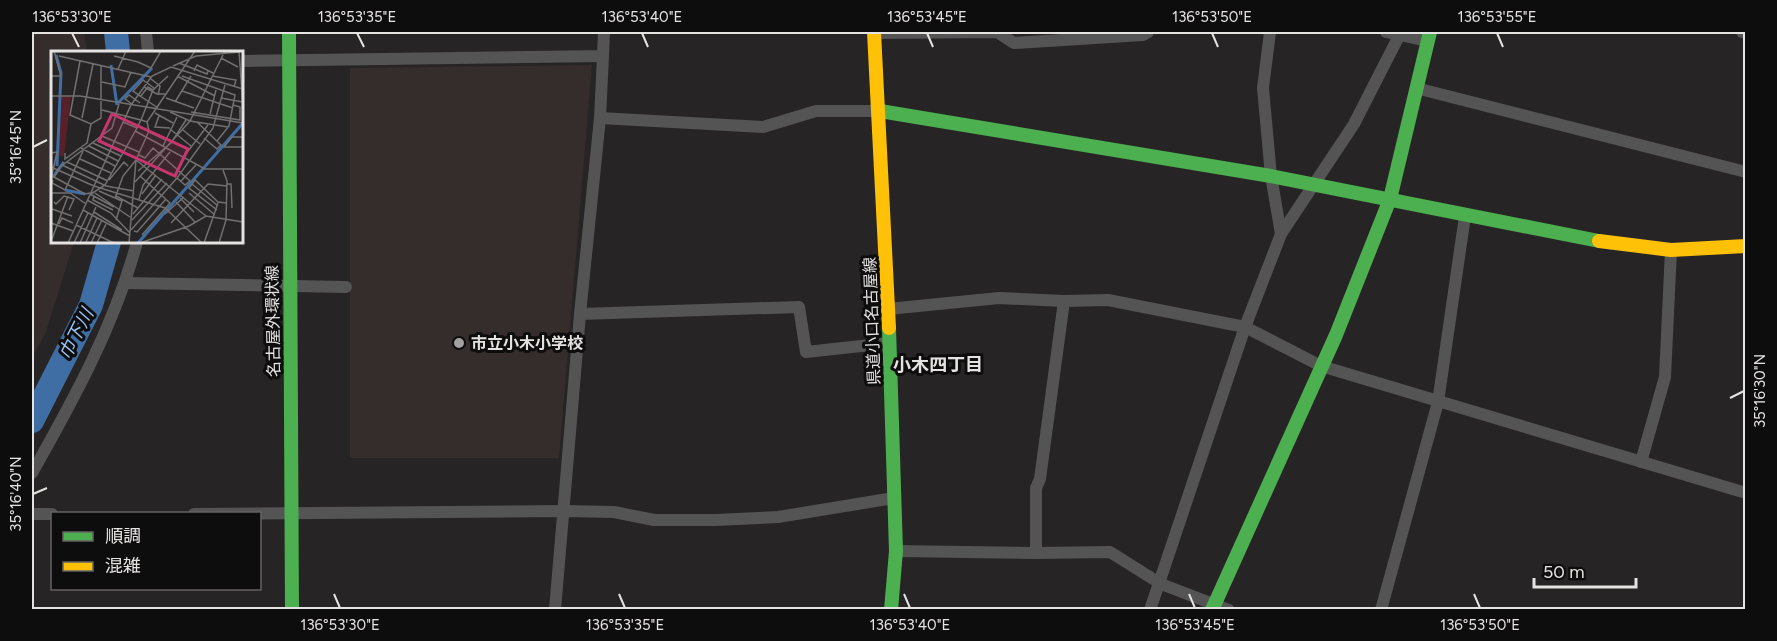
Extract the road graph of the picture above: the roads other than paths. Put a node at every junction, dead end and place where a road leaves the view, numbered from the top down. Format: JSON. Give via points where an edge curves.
{"nodes":[{"id":1,"x":146,"y":32,"type":"edge"},
{"id":2,"x":289,"y":32,"type":"edge"},
{"id":3,"x":604,"y":32,"type":"edge"},
{"id":4,"x":874,"y":32,"type":"edge"},
{"id":5,"x":997,"y":32,"type":"edge"},
{"id":6,"x":1148,"y":32,"type":"edge"},
{"id":7,"x":1270,"y":32,"type":"edge"},
{"id":8,"x":1386,"y":32,"type":"edge"},
{"id":9,"x":1401,"y":34,"type":"edge"},
{"id":10,"x":1428,"y":36,"type":"edge"},
{"id":11,"x":148,"y":51,"type":"edge"},
{"id":12,"x":603,"y":56,"type":"junction"},
{"id":13,"x":289,"y":60,"type":"junction"},
{"id":14,"x":243,"y":61,"type":"edge"},
{"id":15,"x":1416,"y":88,"type":"junction"},
{"id":16,"x":880,"y":111,"type":"junction"},
{"id":17,"x":600,"y":118,"type":"junction"},
{"id":18,"x":1746,"y":172,"type":"edge"},
{"id":19,"x":1271,"y":176,"type":"junction"},
{"id":20,"x":1314,"y":185,"type":"junction"},
{"id":21,"x":1390,"y":199,"type":"junction"},
{"id":22,"x":1465,"y":216,"type":"junction"},
{"id":23,"x":1281,"y":234,"type":"junction"},
{"id":24,"x":137,"y":243,"type":"edge"},
{"id":25,"x":1746,"y":246,"type":"edge"},
{"id":26,"x":1671,"y":250,"type":"junction"},
{"id":27,"x":126,"y":283,"type":"junction"},
{"id":28,"x":345,"y":287,"type":"dead end"},
{"id":29,"x":289,"y":288,"type":"junction"},
{"id":30,"x":1064,"y":302,"type":"junction"},
{"id":31,"x":888,"y":309,"type":"junction"},
{"id":32,"x":580,"y":314,"type":"junction"},
{"id":33,"x":1245,"y":327,"type":"junction"},
{"id":34,"x":889,"y":342,"type":"junction"},
{"id":35,"x":1321,"y":366,"type":"junction"},
{"id":36,"x":1438,"y":402,"type":"junction"},
{"id":37,"x":1641,"y":462,"type":"junction"},
{"id":38,"x":32,"y":473,"type":"edge"},
{"id":39,"x":1746,"y":493,"type":"edge"},
{"id":40,"x":894,"y":498,"type":"junction"},
{"id":41,"x":564,"y":511,"type":"junction"},
{"id":42,"x":261,"y":513,"type":"edge"},
{"id":43,"x":292,"y":513,"type":"junction"},
{"id":44,"x":32,"y":514,"type":"edge"},
{"id":45,"x":51,"y":514,"type":"edge"},
{"id":46,"x":896,"y":551,"type":"junction"},
{"id":47,"x":1036,"y":553,"type":"junction"},
{"id":48,"x":1161,"y":584,"type":"junction"},
{"id":49,"x":1212,"y":607,"type":"edge"},
{"id":50,"x":292,"y":609,"type":"edge"},
{"id":51,"x":555,"y":609,"type":"edge"},
{"id":52,"x":891,"y":609,"type":"edge"},
{"id":53,"x":1150,"y":609,"type":"edge"},
{"id":54,"x":1228,"y":609,"type":"edge"},
{"id":55,"x":1381,"y":609,"type":"edge"}],
"edges":[{"from":1,"to":11,"type":"street"},
{"from":2,"to":13,"type":"street","name":"名古屋外環状線"},
{"from":3,"to":12,"type":"street"},
{"from":4,"to":5,"type":"street"},
{"from":4,"to":16,"type":"street","name":"県道小口名古屋線"},
{"from":5,"to":6,"type":"street","via":[[1014,44]]},
{"from":7,"to":19,"type":"street","via":[[1263,88]]},
{"from":8,"to":9,"type":"street"},
{"from":9,"to":10,"type":"street"},
{"from":9,"to":20,"type":"street","via":[[1354,124]]},
{"from":10,"to":15,"type":"street"},
{"from":12,"to":13,"type":"street"},
{"from":12,"to":17,"type":"street"},
{"from":13,"to":14,"type":"street"},
{"from":13,"to":29,"type":"street","name":"名古屋外環状線"},
{"from":15,"to":18,"type":"street"},
{"from":15,"to":21,"type":"street"},
{"from":16,"to":17,"type":"street","via":[[816,111],[753,128]]},
{"from":16,"to":19,"type":"street"},
{"from":16,"to":31,"type":"street","name":"県道小口名古屋線"},
{"from":17,"to":32,"type":"street"},
{"from":19,"to":20,"type":"street"},
{"from":19,"to":23,"type":"street"},
{"from":20,"to":21,"type":"street"},
{"from":20,"to":23,"type":"street"},
{"from":21,"to":22,"type":"street"},
{"from":21,"to":35,"type":"street"},
{"from":22,"to":26,"type":"street","via":[[1573,238]]},
{"from":22,"to":36,"type":"street"},
{"from":23,"to":33,"type":"street"},
{"from":24,"to":27,"type":"street"},
{"from":25,"to":26,"type":"street"},
{"from":26,"to":37,"type":"street","via":[[1665,377]]},
{"from":27,"to":29,"type":"street"},
{"from":27,"to":38,"type":"street","via":[[75,398]]},
{"from":28,"to":29,"type":"street"},
{"from":29,"to":43,"type":"street","name":"名古屋外環状線"},
{"from":30,"to":31,"type":"street","via":[[999,298]]},
{"from":30,"to":33,"type":"street","via":[[1108,300]]},
{"from":30,"to":47,"type":"street","via":[[1036,488]]},
{"from":31,"to":34,"type":"street","name":"県道小口名古屋線"},
{"from":32,"to":34,"type":"street","via":[[799,307],[806,352]]},
{"from":32,"to":41,"type":"street"},
{"from":33,"to":35,"type":"street"},
{"from":33,"to":48,"type":"street"},
{"from":34,"to":40,"type":"street","name":"県道小口名古屋線"},
{"from":35,"to":36,"type":"street"},
{"from":35,"to":49,"type":"street"},
{"from":36,"to":37,"type":"street"},
{"from":36,"to":55,"type":"street"},
{"from":37,"to":39,"type":"street"},
{"from":40,"to":41,"type":"street","via":[[778,517],[716,520],[654,520],[614,512]]},
{"from":40,"to":46,"type":"street","name":"県道小口名古屋線"},
{"from":41,"to":43,"type":"street"},
{"from":41,"to":51,"type":"street"},
{"from":42,"to":43,"type":"street"},
{"from":43,"to":50,"type":"street","name":"名古屋外環状線"},
{"from":44,"to":45,"type":"street"},
{"from":46,"to":47,"type":"street"},
{"from":46,"to":52,"type":"street","name":"県道小口名古屋線"},
{"from":47,"to":48,"type":"street","via":[[1110,552]]},
{"from":48,"to":49,"type":"street"},
{"from":48,"to":53,"type":"street"},
{"from":49,"to":54,"type":"street"}]}
